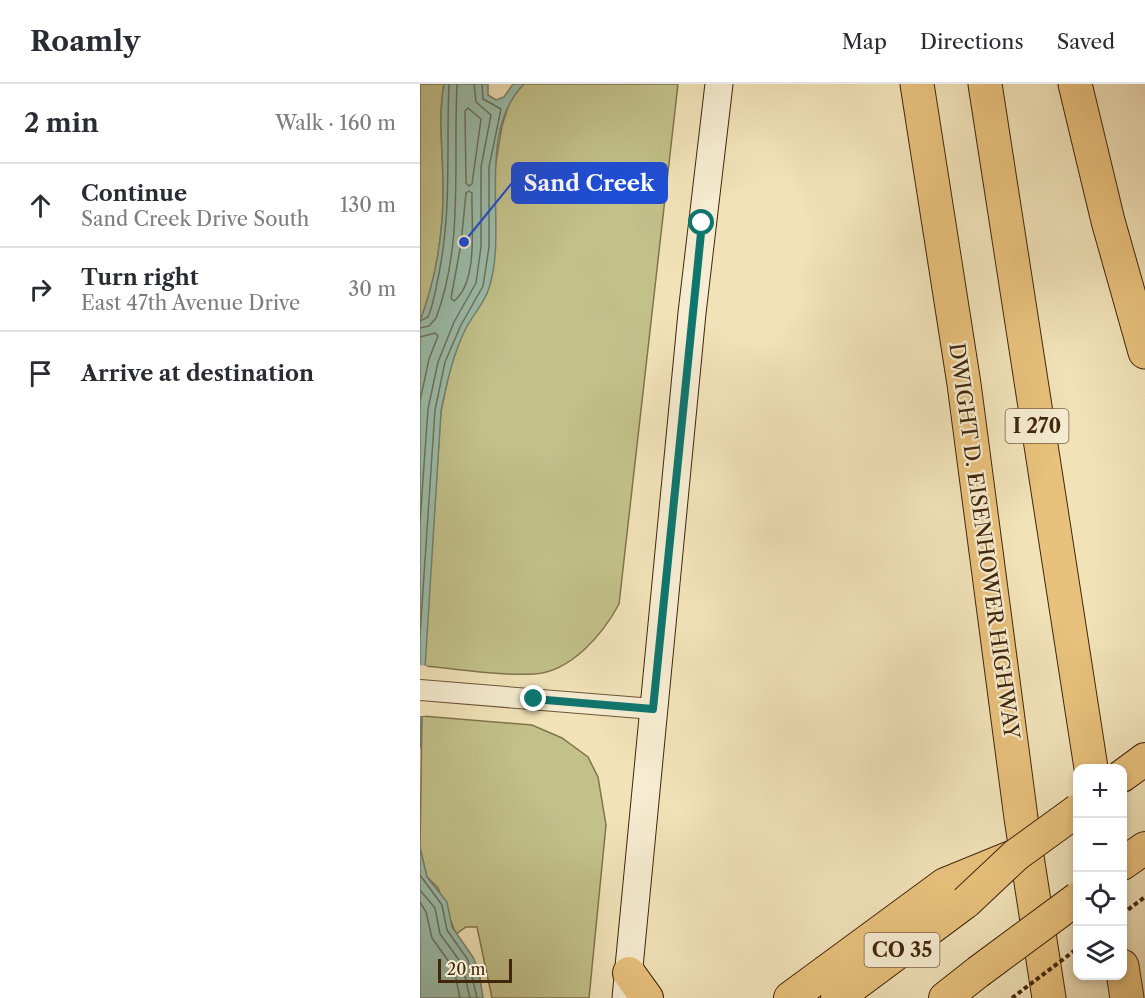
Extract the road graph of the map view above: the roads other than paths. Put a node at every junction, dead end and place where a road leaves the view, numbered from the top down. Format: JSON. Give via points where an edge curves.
{"nodes":[{"id":1,"x":719,"y":84,"type":"edge"},
{"id":2,"x":917,"y":84,"type":"edge"},
{"id":3,"x":984,"y":84,"type":"edge"},
{"id":4,"x":1075,"y":84,"type":"edge"},
{"id":5,"x":1145,"y":352,"type":"edge"},
{"id":6,"x":420,"y":690,"type":"edge"},
{"id":7,"x":653,"y":709,"type":"junction"},
{"id":8,"x":1145,"y":759,"type":"edge"},
{"id":9,"x":1090,"y":764,"type":"edge"},
{"id":10,"x":1127,"y":772,"type":"edge"},
{"id":11,"x":1073,"y":813,"type":"edge"},
{"id":12,"x":1145,"y":848,"type":"edge"},
{"id":13,"x":1127,"y":861,"type":"edge"},
{"id":14,"x":964,"y":889,"type":"junction"},
{"id":15,"x":1073,"y":901,"type":"edge"},
{"id":16,"x":1124,"y":980,"type":"edge"},
{"id":17,"x":627,"y":985,"type":"edge"},
{"id":18,"x":647,"y":998,"type":"edge"},
{"id":19,"x":790,"y":998,"type":"edge"},
{"id":20,"x":837,"y":998,"type":"edge"},
{"id":21,"x":945,"y":998,"type":"edge"},
{"id":22,"x":1049,"y":998,"type":"edge"},
{"id":23,"x":1127,"y":998,"type":"edge"}],
"edges":[{"from":1,"to":7,"type":"main road"},
{"from":2,"to":22,"type":"highway","name":"DWIGHT D. EISENHOWER HIGHWAY","via":[[964,384],[1021,818]]},
{"from":3,"to":9,"type":"highway","number":"I 270"},
{"from":4,"to":5,"type":"highway"},
{"from":6,"to":7,"type":"street"},
{"from":7,"to":17,"type":"main road"},
{"from":8,"to":10,"type":"main road"},
{"from":11,"to":14,"type":"main road","number":"CO 35","bridge":true},
{"from":12,"to":13,"type":"main road"},
{"from":14,"to":19,"type":"main road","via":[[945,884]]},
{"from":14,"to":20,"type":"main road","number":"CO 35"},
{"from":15,"to":21,"type":"main road","number":"CO 35","bridge":true},
{"from":16,"to":23,"type":"highway"},
{"from":17,"to":18,"type":"main road"}]}
